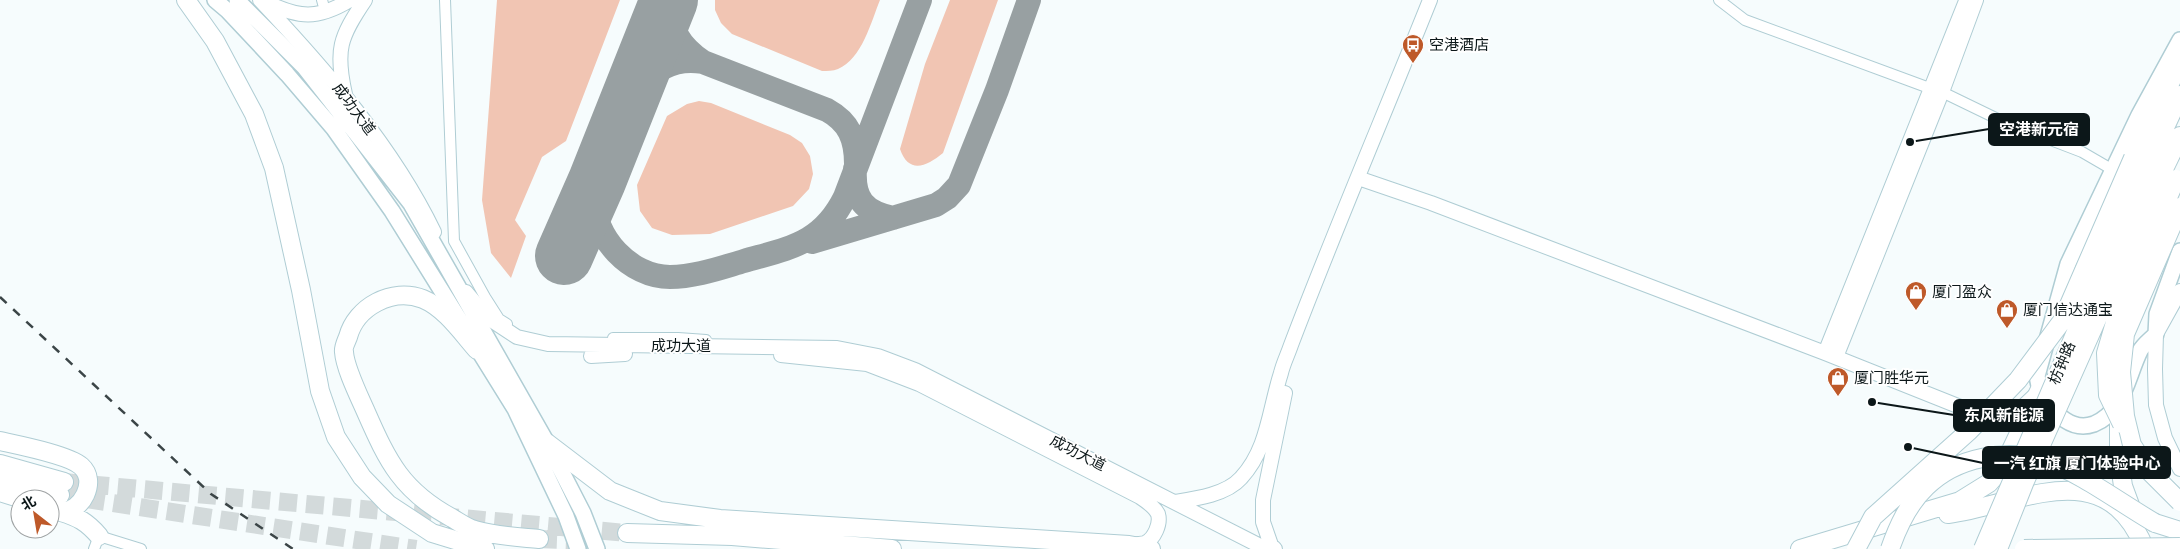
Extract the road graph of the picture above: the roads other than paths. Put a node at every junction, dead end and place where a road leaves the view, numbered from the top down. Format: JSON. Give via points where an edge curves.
{"nodes":[{"id":1,"x":186,"y":0,"type":"edge"},
{"id":2,"x":215,"y":0,"type":"edge"},
{"id":3,"x":236,"y":0,"type":"edge"},
{"id":4,"x":261,"y":0,"type":"edge"},
{"id":5,"x":350,"y":0,"type":"edge"},
{"id":6,"x":365,"y":0,"type":"edge"},
{"id":7,"x":445,"y":0,"type":"edge"},
{"id":8,"x":1430,"y":0,"type":"edge"},
{"id":9,"x":1439,"y":0,"type":"edge"},
{"id":10,"x":1719,"y":0,"type":"edge"},
{"id":11,"x":1966,"y":0,"type":"edge"},
{"id":12,"x":1976,"y":0,"type":"edge"},
{"id":13,"x":323,"y":6,"type":"edge"},
{"id":14,"x":2180,"y":40,"type":"edge"},
{"id":15,"x":2180,"y":63,"type":"edge"},
{"id":16,"x":1937,"y":90,"type":"junction"},
{"id":17,"x":2180,"y":95,"type":"edge"},
{"id":18,"x":346,"y":97,"type":"junction"},
{"id":19,"x":2180,"y":136,"type":"edge"},
{"id":20,"x":2160,"y":169,"type":"edge"},
{"id":21,"x":2113,"y":170,"type":"junction"},
{"id":22,"x":1362,"y":179,"type":"junction"},
{"id":23,"x":2180,"y":206,"type":"edge"},
{"id":24,"x":2180,"y":251,"type":"edge"},
{"id":25,"x":446,"y":268,"type":"junction"},
{"id":26,"x":2180,"y":291,"type":"edge"},
{"id":27,"x":2156,"y":334,"type":"junction"},
{"id":28,"x":767,"y":346,"type":"junction"},
{"id":29,"x":477,"y":350,"type":"junction"},
{"id":30,"x":1830,"y":355,"type":"junction"},
{"id":31,"x":591,"y":356,"type":"dead end"},
{"id":32,"x":2040,"y":390,"type":"junction"},
{"id":33,"x":2119,"y":404,"type":"junction"},
{"id":34,"x":0,"y":441,"type":"edge"},
{"id":35,"x":547,"y":443,"type":"junction"},
{"id":36,"x":2132,"y":445,"type":"junction"},
{"id":37,"x":0,"y":464,"type":"edge"},
{"id":38,"x":2180,"y":469,"type":"edge"},
{"id":39,"x":0,"y":477,"type":"edge"},
{"id":40,"x":32,"y":489,"type":"edge"},
{"id":41,"x":42,"y":489,"type":"tunnel mouth"},
{"id":42,"x":60,"y":499,"type":"edge"},
{"id":43,"x":60,"y":500,"type":"edge"},
{"id":44,"x":1173,"y":502,"type":"junction"},
{"id":45,"x":2180,"y":502,"type":"edge"},
{"id":46,"x":1888,"y":522,"type":"junction"},
{"id":47,"x":2180,"y":531,"type":"edge"},
{"id":48,"x":539,"y":539,"type":"tunnel mouth"},
{"id":49,"x":97,"y":542,"type":"edge"},
{"id":50,"x":1129,"y":546,"type":"junction"},
{"id":51,"x":2180,"y":547,"type":"edge"},
{"id":52,"x":140,"y":549,"type":"edge"},
{"id":53,"x":485,"y":549,"type":"edge"},
{"id":54,"x":578,"y":549,"type":"edge"},
{"id":55,"x":597,"y":549,"type":"edge"},
{"id":56,"x":788,"y":549,"type":"edge"},
{"id":57,"x":892,"y":549,"type":"edge"},
{"id":58,"x":1151,"y":549,"type":"edge"},
{"id":59,"x":1266,"y":549,"type":"edge"},
{"id":60,"x":1275,"y":549,"type":"edge"},
{"id":61,"x":1800,"y":549,"type":"edge"},
{"id":62,"x":1856,"y":549,"type":"edge"},
{"id":63,"x":1890,"y":549,"type":"edge"},
{"id":64,"x":1983,"y":549,"type":"edge"},
{"id":65,"x":1998,"y":549,"type":"edge"},
{"id":66,"x":2022,"y":549,"type":"edge"},
{"id":67,"x":2146,"y":549,"type":"edge"}],
"edges":[{"from":1,"to":53,"type":"highway","via":[[215,41],[250,106],[274,168],[320,391],[336,437],[362,477],[388,504],[432,533]]},
{"from":2,"to":29,"type":"main road","via":[[287,74],[334,129],[392,211]]},
{"from":3,"to":25,"type":"main road","via":[[304,67],[412,204]]},
{"from":4,"to":13,"type":"main road","via":[[290,13],[312,15]]},
{"from":4,"to":18,"type":"main road","name":"成功大道"},
{"from":5,"to":13,"type":"main road"},
{"from":6,"to":18,"type":"main road","via":[[341,42],[339,68]]},
{"from":7,"to":28,"type":"street","via":[[454,241],[499,319],[525,334],[555,339],[678,338]]},
{"from":8,"to":22,"type":"main road"},
{"from":9,"to":22,"type":"main road"},
{"from":10,"to":16,"type":"street","via":[[1745,20]]},
{"from":11,"to":16,"type":"main road"},
{"from":12,"to":16,"type":"main road"},
{"from":14,"to":21,"type":"main road"},
{"from":15,"to":20,"type":"highway"},
{"from":16,"to":21,"type":"street","via":[[2006,123],[2082,152]]},
{"from":16,"to":30,"type":"main road"},
{"from":17,"to":20,"type":"highway","name":"枋钟路"},
{"from":18,"to":25,"type":"main road","name":"成功大道","via":[[421,205]]},
{"from":19,"to":20,"type":"highway","name":"枋钟路"},
{"from":20,"to":36,"type":"highway","bridge":true,"via":[[2106,353],[2108,395]]},
{"from":20,"to":62,"type":"highway","bridge":true,"via":[[2062,321],[2018,380],[1873,517]]},
{"from":20,"to":64,"type":"highway","name":"枋钟路","bridge":true},
{"from":20,"to":65,"type":"highway","name":"枋钟路","bridge":true},
{"from":21,"to":32,"type":"main road","via":[[2068,264],[2037,376]]},
{"from":22,"to":30,"type":"main road"},
{"from":22,"to":44,"type":"main road","via":[[1315,282],[1284,364],[1268,429],[1254,461],[1239,480],[1216,493]]},
{"from":22,"to":60,"type":"main road","via":[[1288,376],[1262,500],[1263,522],[1270,545]]},
{"from":23,"to":36,"type":"highway","bridge":true,"via":[[2125,334],[2121,372],[2125,416]]},
{"from":24,"to":27,"type":"main road","via":[[2157,314]]},
{"from":25,"to":28,"type":"main road","name":"成功大道","via":[[488,318],[517,337],[548,344]]},
{"from":25,"to":35,"type":"main road"},
{"from":26,"to":27,"type":"main road"},
{"from":27,"to":33,"type":"main road","via":[[2141,349]]},
{"from":27,"to":38,"type":"main road","via":[[2156,405],[2164,438]]},
{"from":28,"to":44,"type":"main road","name":"成功大道","via":[[837,348],[878,356],[915,370]]},
{"from":29,"to":48,"type":"highway","via":[[445,314],[423,299],[400,295],[377,302],[359,315],[349,332],[344,351],[352,381],[391,464],[411,490],[440,512],[474,530]]},
{"from":29,"to":54,"type":"main road","via":[[515,409],[566,516]]},
{"from":30,"to":32,"type":"main road","via":[[1998,422],[2015,414]]},
{"from":31,"to":50,"type":"main road","name":"成功大道","via":[[782,355],[867,364],[919,384],[1140,497],[1158,514],[1158,525],[1146,543]]},
{"from":32,"to":33,"type":"main road","via":[[2049,410],[2072,425],[2087,426],[2104,420]]},
{"from":32,"to":46,"type":"highway","via":[[2003,467],[1990,483],[1960,501]]},
{"from":33,"to":67,"type":"highway","via":[[2118,458],[2123,486]]},
{"from":34,"to":42,"type":"highway","via":[[81,465],[87,474],[88,491],[77,506]]},
{"from":35,"to":50,"type":"highway","via":[[610,491],[660,511],[720,519]]},
{"from":35,"to":55,"type":"main road","via":[[583,513]]},
{"from":36,"to":45,"type":"highway","bridge":true,"via":[[2149,471]]},
{"from":37,"to":41,"type":"highway"},
{"from":39,"to":40,"type":"highway"},
{"from":43,"to":49,"type":"highway","via":[[87,522]]},
{"from":44,"to":59,"type":"main road","name":"成功大道"},
{"from":46,"to":61,"type":"highway"},
{"from":46,"to":67,"type":"highway","via":[[2073,490],[2103,497],[2116,505],[2137,529]]},
{"from":47,"to":63,"type":"highway","bridge":true,"via":[[2155,523],[2068,470],[2045,461],[2017,455],[1982,457],[1954,467],[1927,486],[1912,502],[1897,528]]},
{"from":49,"to":52,"type":"street"},
{"from":50,"to":58,"type":"highway"},
{"from":51,"to":66,"type":"highway","bridge":true},
{"from":56,"to":57,"type":"highway","via":[[631,538],[732,536]]}]}
